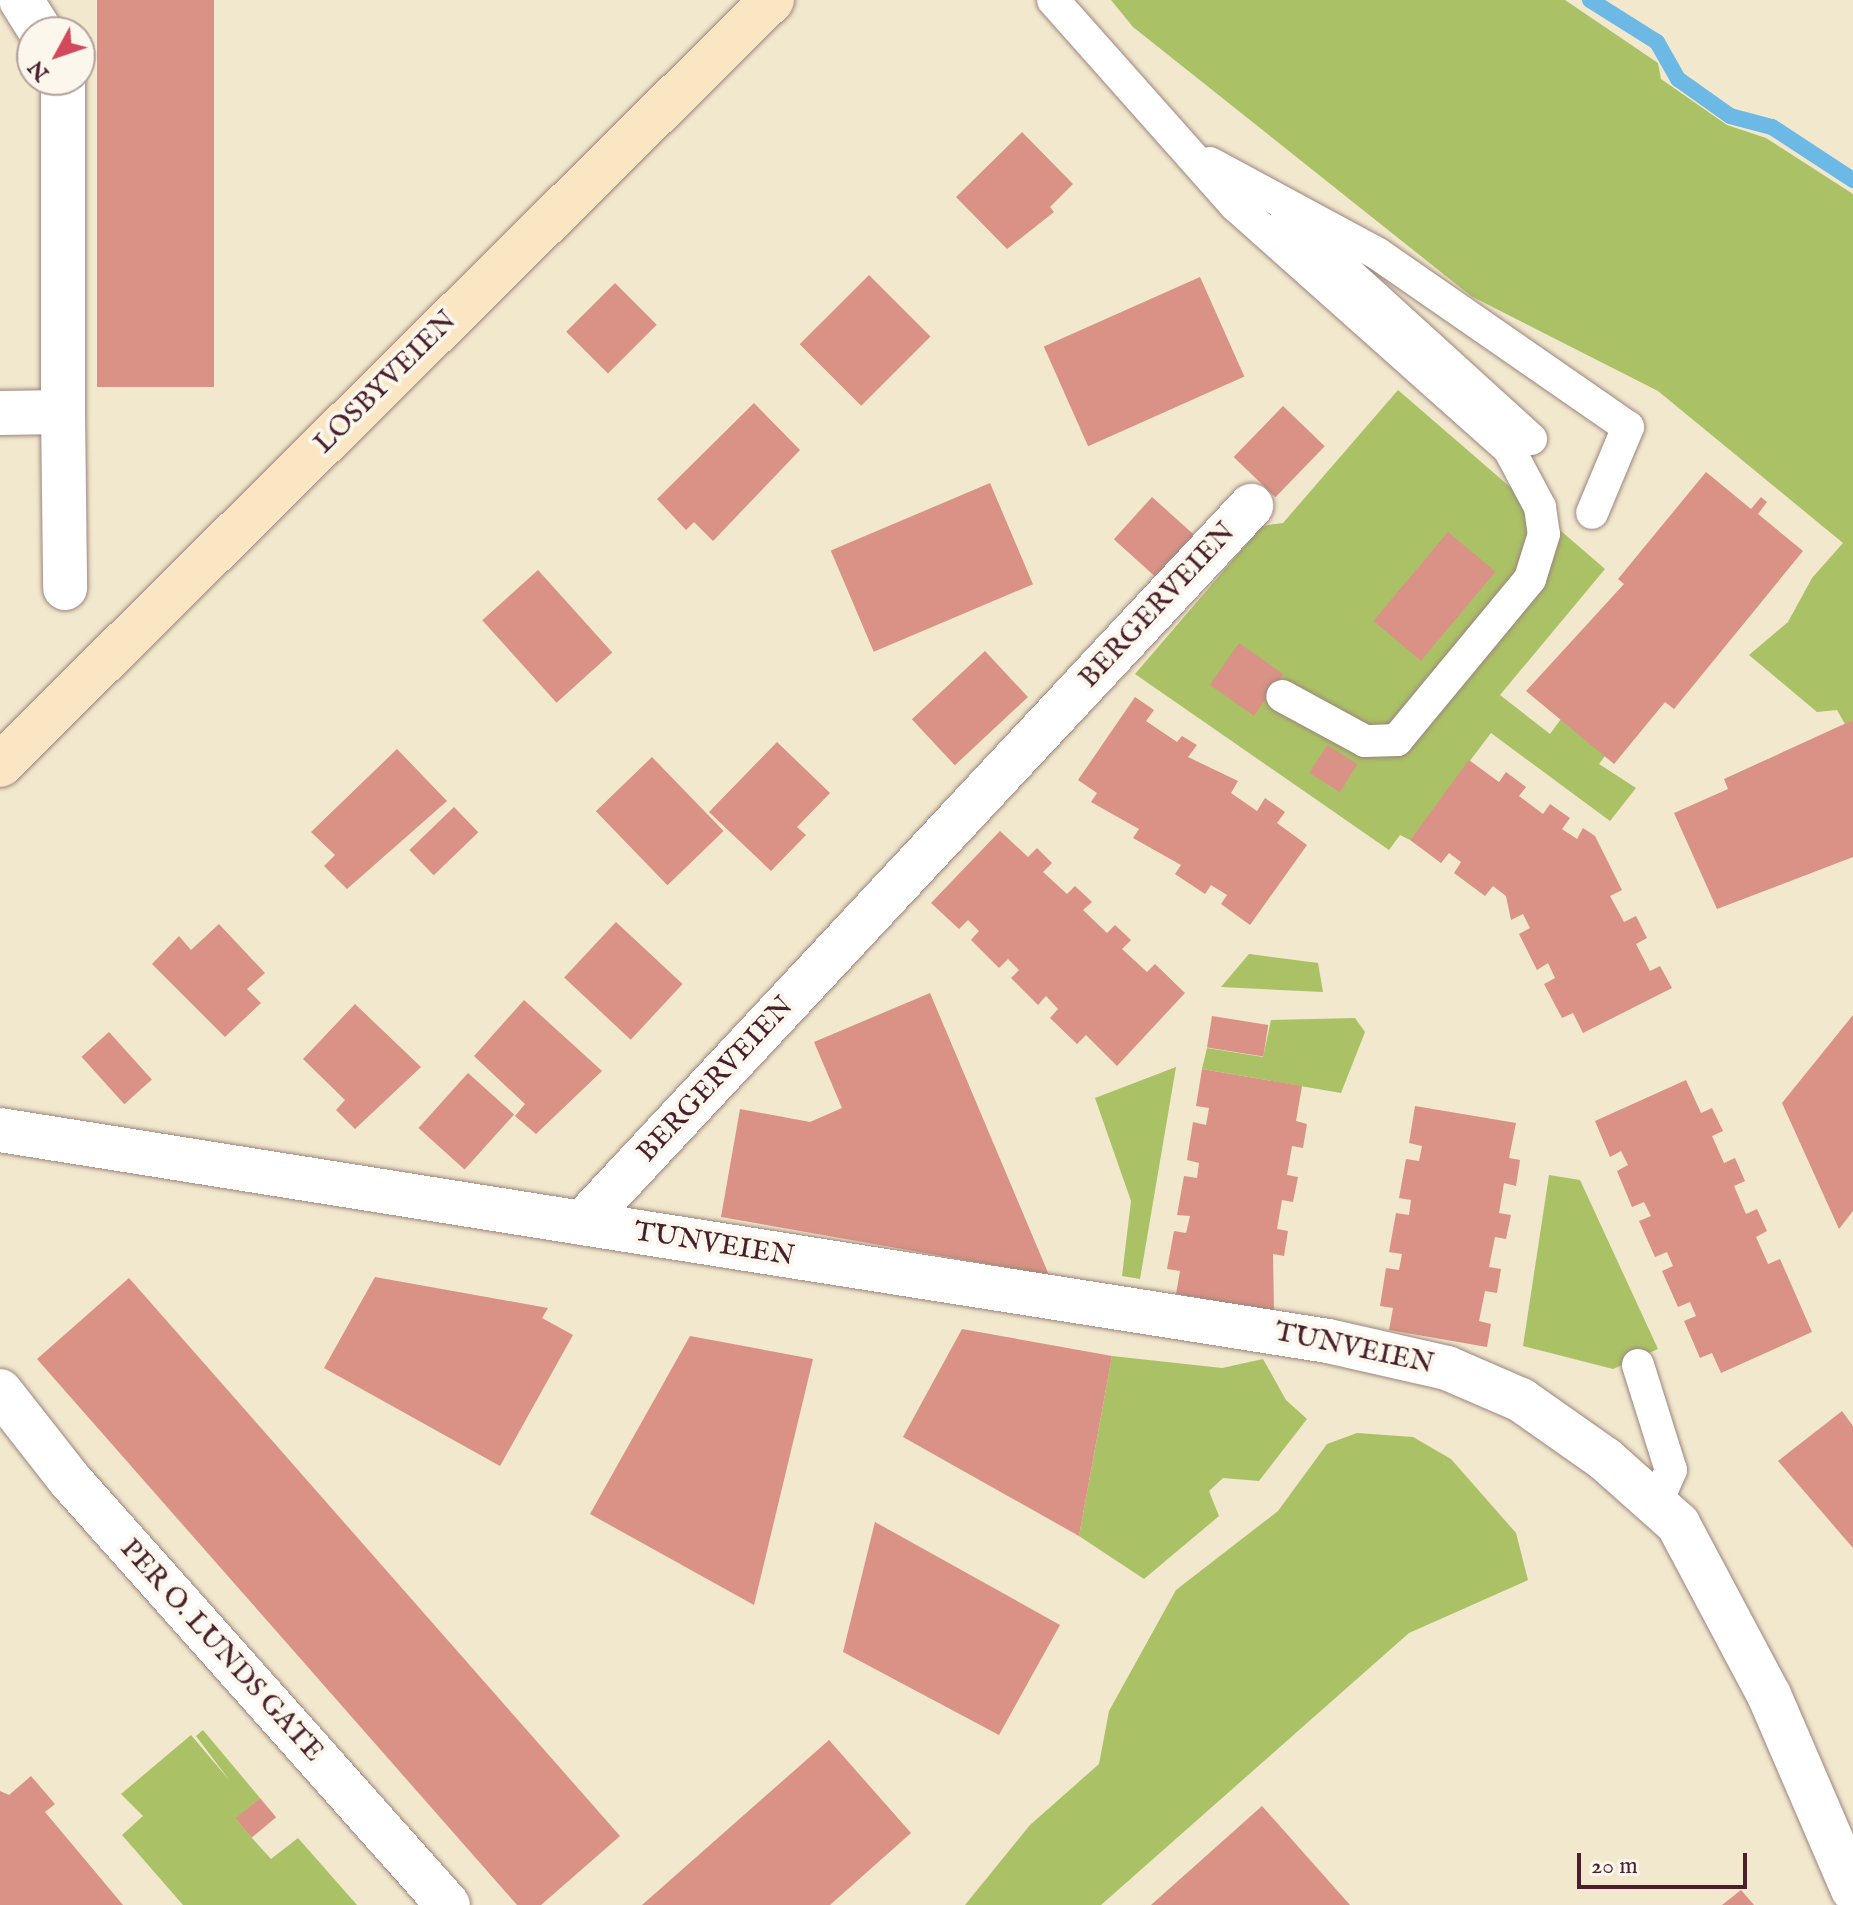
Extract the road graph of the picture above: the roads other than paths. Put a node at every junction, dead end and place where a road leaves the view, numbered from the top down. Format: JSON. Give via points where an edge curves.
{"nodes":[{"id":1,"x":772,"y":0,"type":"edge"},
{"id":2,"x":1053,"y":0,"type":"edge"},
{"id":3,"x":63,"y":96,"type":"edge"},
{"id":4,"x":1186,"y":150,"type":"junction"},
{"id":5,"x":1254,"y":188,"type":"junction"},
{"id":6,"x":63,"y":412,"type":"junction"},
{"id":7,"x":0,"y":413,"type":"edge"},
{"id":8,"x":1531,"y":439,"type":"dead end"},
{"id":9,"x":1251,"y":506,"type":"dead end"},
{"id":10,"x":1592,"y":513,"type":"dead end"},
{"id":11,"x":65,"y":588,"type":"dead end"},
{"id":12,"x":1282,"y":696,"type":"dead end"},
{"id":13,"x":0,"y":765,"type":"edge"},
{"id":14,"x":0,"y":1130,"type":"edge"},
{"id":15,"x":582,"y":1223,"type":"junction"},
{"id":16,"x":1638,"y":1365,"type":"dead end"},
{"id":17,"x":0,"y":1391,"type":"edge"},
{"id":18,"x":1656,"y":1504,"type":"junction"},
{"id":19,"x":1853,"y":1890,"type":"edge"},
{"id":20,"x":448,"y":1905,"type":"edge"}],
"edges":[{"from":1,"to":13,"type":"main road","name":"LOSBYVEIEN"},
{"from":2,"to":4,"type":"lane"},
{"from":3,"to":6,"type":"street"},
{"from":4,"to":5,"type":"lane"},
{"from":4,"to":12,"type":"lane","via":[[1235,205],[1509,449],[1540,507],[1544,534],[1530,579],[1397,740],[1365,741]]},
{"from":5,"to":8,"type":"lane"},
{"from":5,"to":10,"type":"lane","via":[[1378,254],[1628,427]]},
{"from":6,"to":7,"type":"street"},
{"from":6,"to":11,"type":"street"},
{"from":9,"to":15,"type":"street","name":"BERGERVEIEN"},
{"from":14,"to":15,"type":"street"},
{"from":15,"to":18,"type":"street","name":"TUNVEIEN","via":[[1164,1313],[1447,1368],[1521,1400]]},
{"from":16,"to":18,"type":"lane","via":[[1671,1470]]},
{"from":17,"to":20,"type":"street","name":"PER O. LUNDS GATE","via":[[79,1491]]},
{"from":18,"to":19,"type":"street","name":"TUNVEIEN","via":[[1678,1524],[1714,1584]]}]}
